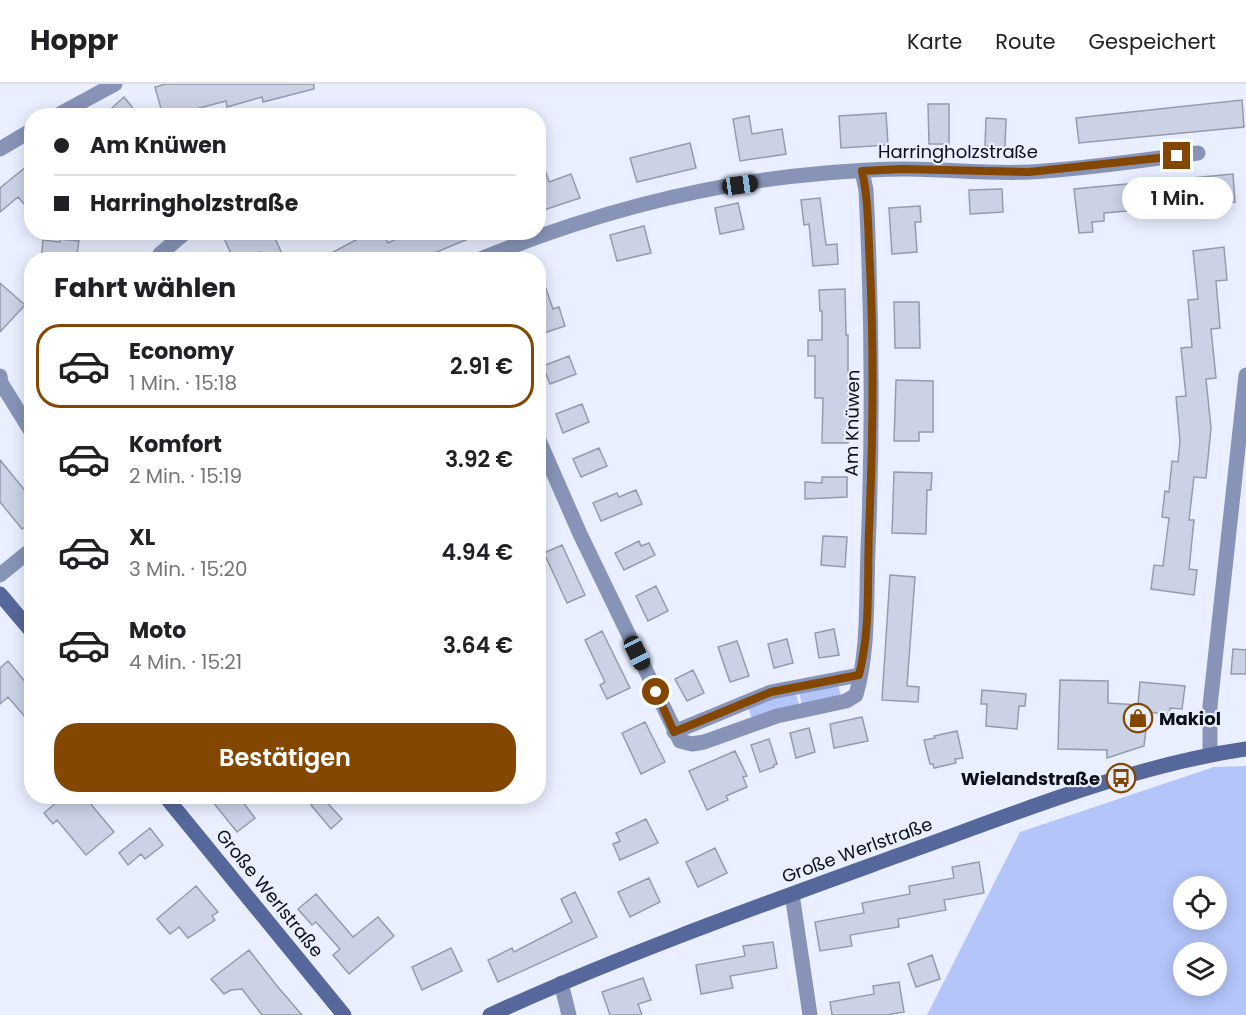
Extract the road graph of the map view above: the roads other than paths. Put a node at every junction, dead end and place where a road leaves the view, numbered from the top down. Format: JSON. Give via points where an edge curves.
{"nodes":[{"id":1,"x":115,"y":84,"type":"edge"},
{"id":2,"x":71,"y":108,"type":"edge"},
{"id":3,"x":24,"y":135,"type":"edge"},
{"id":4,"x":0,"y":149,"type":"edge"},
{"id":5,"x":1198,"y":153,"type":"dead end"},
{"id":6,"x":862,"y":171,"type":"junction"},
{"id":7,"x":546,"y":232,"type":"edge"},
{"id":8,"x":177,"y":240,"type":"edge"},
{"id":9,"x":526,"y":240,"type":"edge"},
{"id":10,"x":164,"y":252,"type":"edge"},
{"id":11,"x":497,"y":252,"type":"edge"},
{"id":12,"x":1246,"y":375,"type":"edge"},
{"id":13,"x":0,"y":376,"type":"edge"},
{"id":14,"x":24,"y":420,"type":"edge"},
{"id":15,"x":546,"y":456,"type":"edge"},
{"id":16,"x":24,"y":556,"type":"edge"},
{"id":17,"x":0,"y":575,"type":"edge"},
{"id":18,"x":0,"y":594,"type":"edge"},
{"id":19,"x":24,"y":622,"type":"edge"},
{"id":20,"x":859,"y":675,"type":"junction"},
{"id":21,"x":674,"y":732,"type":"junction"},
{"id":22,"x":1246,"y":748,"type":"edge"},
{"id":23,"x":1210,"y":754,"type":"junction"},
{"id":24,"x":172,"y":804,"type":"edge"},
{"id":25,"x":792,"y":894,"type":"junction"},
{"id":26,"x":561,"y":983,"type":"junction"},
{"id":27,"x":344,"y":1015,"type":"edge"},
{"id":28,"x":490,"y":1015,"type":"edge"},
{"id":29,"x":569,"y":1015,"type":"edge"},
{"id":30,"x":810,"y":1015,"type":"edge"}],
"edges":[{"from":1,"to":2,"type":"street"},
{"from":3,"to":4,"type":"street"},
{"from":5,"to":6,"type":"street","name":"Harringholzstraße","via":[[1029,172]]},
{"from":6,"to":7,"type":"street","name":"Harringholzstraße","via":[[672,197]]},
{"from":6,"to":20,"type":"street","name":"Am Knüwen","via":[[871,283],[872,380],[867,594]]},
{"from":8,"to":10,"type":"street"},
{"from":9,"to":11,"type":"street","name":"Harringholzstraße"},
{"from":12,"to":23,"type":"street","via":[[1210,706]]},
{"from":13,"to":14,"type":"street"},
{"from":15,"to":21,"type":"street"},
{"from":16,"to":17,"type":"street"},
{"from":18,"to":19,"type":"street"},
{"from":20,"to":21,"type":"street","via":[[771,692]]},
{"from":20,"to":21,"type":"street","name":"Am Knüwen","via":[[856,695],[846,701],[777,716],[692,744],[680,741]]},
{"from":22,"to":23,"type":"street","name":"Große Werlstraße"},
{"from":23,"to":25,"type":"street","name":"Große Werlstraße","via":[[1051,800]]},
{"from":24,"to":27,"type":"street","name":"Große Werlstraße"},
{"from":25,"to":26,"type":"street","name":"Große Werlstraße"},
{"from":25,"to":30,"type":"street"},
{"from":26,"to":28,"type":"street","name":"Große Werlstraße"},
{"from":26,"to":29,"type":"street"}]}
